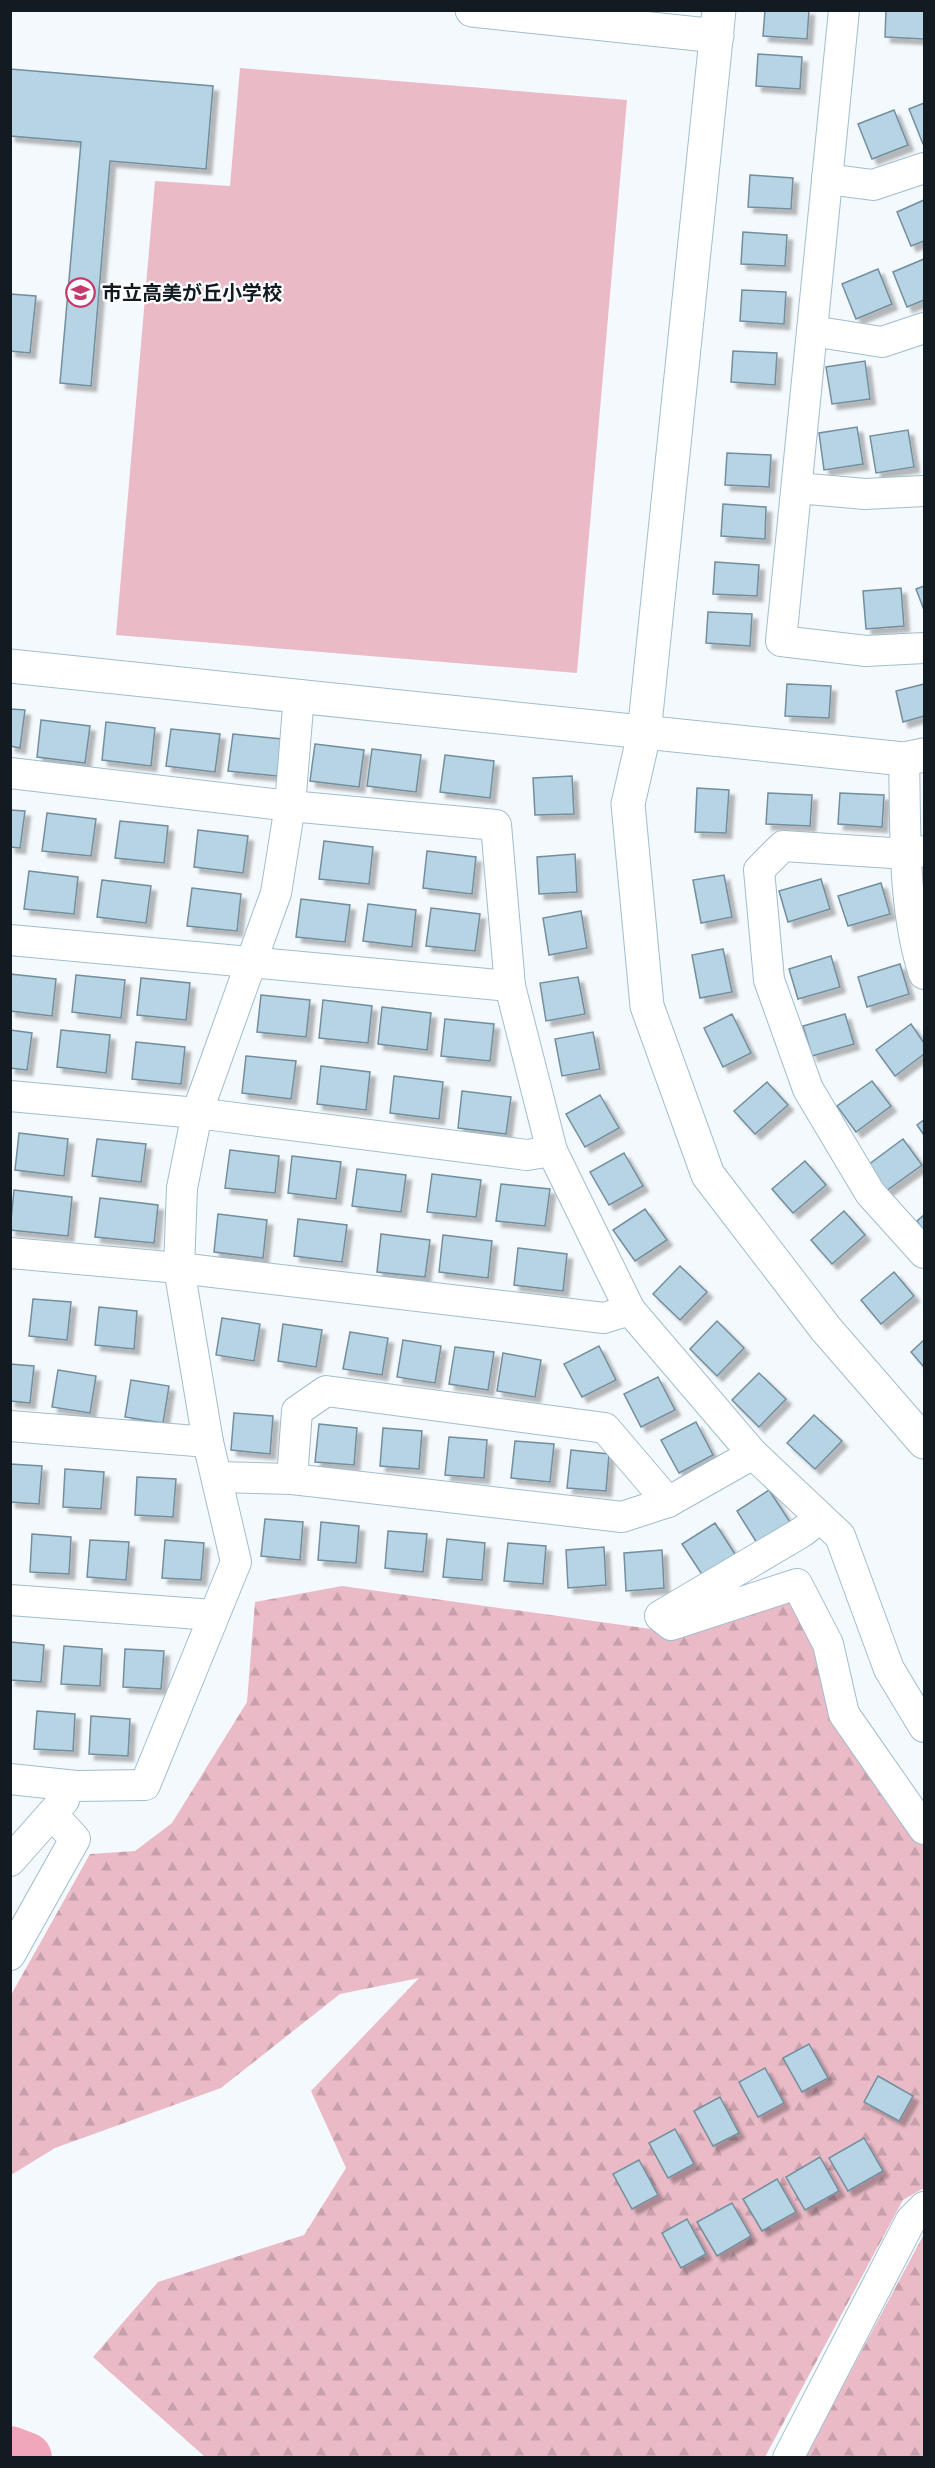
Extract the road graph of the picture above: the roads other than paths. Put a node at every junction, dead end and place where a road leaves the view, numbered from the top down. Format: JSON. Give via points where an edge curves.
{"nodes":[{"id":1,"x":472,"y":10,"type":"edge"},
{"id":2,"x":844,"y":10,"type":"edge"},
{"id":3,"x":718,"y":23,"type":"edge"},
{"id":4,"x":924,"y":168,"type":"edge"},
{"id":5,"x":827,"y":179,"type":"junction"},
{"id":6,"x":924,"y":328,"type":"edge"},
{"id":7,"x":812,"y":331,"type":"junction"},
{"id":8,"x":797,"y":488,"type":"junction"},
{"id":9,"x":924,"y":491,"type":"edge"},
{"id":10,"x":924,"y":648,"type":"edge"},
{"id":11,"x":10,"y":666,"type":"edge"},
{"id":12,"x":299,"y":695,"type":"junction"},
{"id":13,"x":644,"y":734,"type":"junction"},
{"id":14,"x":914,"y":757,"type":"edge"},
{"id":15,"x":10,"y":772,"type":"edge"},
{"id":16,"x":290,"y":806,"type":"junction"},
{"id":17,"x":916,"y":852,"type":"edge"},
{"id":18,"x":10,"y":940,"type":"edge"},
{"id":19,"x":253,"y":961,"type":"junction"},
{"id":20,"x":924,"y":974,"type":"edge"},
{"id":21,"x":510,"y":986,"type":"junction"},
{"id":22,"x":10,"y":1095,"type":"edge"},
{"id":23,"x":196,"y":1113,"type":"junction"},
{"id":24,"x":552,"y":1150,"type":"junction"},
{"id":25,"x":10,"y":1253,"type":"edge"},
{"id":26,"x":924,"y":1253,"type":"edge"},
{"id":27,"x":179,"y":1268,"type":"junction"},
{"id":28,"x":630,"y":1310,"type":"junction"},
{"id":29,"x":10,"y":1426,"type":"edge"},
{"id":30,"x":208,"y":1442,"type":"junction"},
{"id":31,"x":924,"y":1442,"type":"edge"},
{"id":32,"x":753,"y":1454,"type":"junction"},
{"id":33,"x":217,"y":1477,"type":"junction"},
{"id":34,"x":292,"y":1479,"type":"junction"},
{"id":35,"x":668,"y":1502,"type":"junction"},
{"id":36,"x":820,"y":1518,"type":"junction"},
{"id":37,"x":10,"y":1600,"type":"edge"},
{"id":38,"x":213,"y":1615,"type":"junction"},
{"id":39,"x":924,"y":1727,"type":"edge"},
{"id":40,"x":10,"y":1779,"type":"edge"},
{"id":41,"x":76,"y":1786,"type":"junction"},
{"id":42,"x":51,"y":1814,"type":"junction"},
{"id":43,"x":924,"y":1830,"type":"edge"},
{"id":44,"x":10,"y":1861,"type":"edge"},
{"id":45,"x":10,"y":1955,"type":"edge"},
{"id":46,"x":924,"y":2207,"type":"edge"},
{"id":47,"x":788,"y":2457,"type":"edge"}],
"edges":[{"from":1,"to":3,"type":"street"},
{"from":2,"to":5,"type":"street"},
{"from":3,"to":13,"type":"street"},
{"from":4,"to":5,"type":"street","via":[[873,185]]},
{"from":5,"to":7,"type":"street"},
{"from":6,"to":7,"type":"street","via":[[882,342]]},
{"from":7,"to":8,"type":"street"},
{"from":8,"to":9,"type":"street","via":[[865,494]]},
{"from":8,"to":10,"type":"street","via":[[781,641],[866,651]]},
{"from":11,"to":12,"type":"street"},
{"from":12,"to":13,"type":"street"},
{"from":12,"to":16,"type":"street"},
{"from":13,"to":14,"type":"street"},
{"from":13,"to":31,"type":"street","via":[[628,804],[647,1006],[708,1175],[826,1329]]},
{"from":14,"to":17,"type":"street"},
{"from":15,"to":16,"type":"street"},
{"from":16,"to":19,"type":"street","via":[[276,893]]},
{"from":16,"to":21,"type":"street","via":[[496,825]]},
{"from":17,"to":20,"type":"street","via":[[915,945]]},
{"from":17,"to":26,"type":"street","via":[[783,846],[759,870],[769,980],[808,1089],[870,1194]]},
{"from":18,"to":19,"type":"street"},
{"from":19,"to":21,"type":"street"},
{"from":19,"to":23,"type":"street"},
{"from":21,"to":24,"type":"street"},
{"from":22,"to":23,"type":"street"},
{"from":23,"to":24,"type":"street","via":[[527,1155]]},
{"from":23,"to":27,"type":"street","via":[[182,1188]]},
{"from":24,"to":28,"type":"street"},
{"from":25,"to":27,"type":"street"},
{"from":27,"to":28,"type":"street","via":[[604,1318]]},
{"from":27,"to":30,"type":"street"},
{"from":28,"to":32,"type":"street"},
{"from":29,"to":30,"type":"street"},
{"from":30,"to":33,"type":"street"},
{"from":32,"to":35,"type":"street"},
{"from":32,"to":36,"type":"street"},
{"from":33,"to":34,"type":"street"},
{"from":33,"to":38,"type":"street","via":[[236,1562]]},
{"from":34,"to":35,"type":"street","via":[[622,1517]]},
{"from":34,"to":35,"type":"street","via":[[297,1411],[326,1391],[605,1428]]},
{"from":36,"to":39,"type":"street","via":[[840,1536],[889,1669]]},
{"from":36,"to":43,"type":"street","via":[[660,1616],[671,1625],[797,1584],[828,1644],[844,1714]]},
{"from":37,"to":38,"type":"street"},
{"from":38,"to":41,"type":"street","via":[[145,1785]]},
{"from":40,"to":41,"type":"street"},
{"from":41,"to":42,"type":"street"},
{"from":42,"to":44,"type":"street"},
{"from":42,"to":45,"type":"street","via":[[75,1839]]},
{"from":46,"to":47,"type":"street","via":[[910,2220]]}]}
